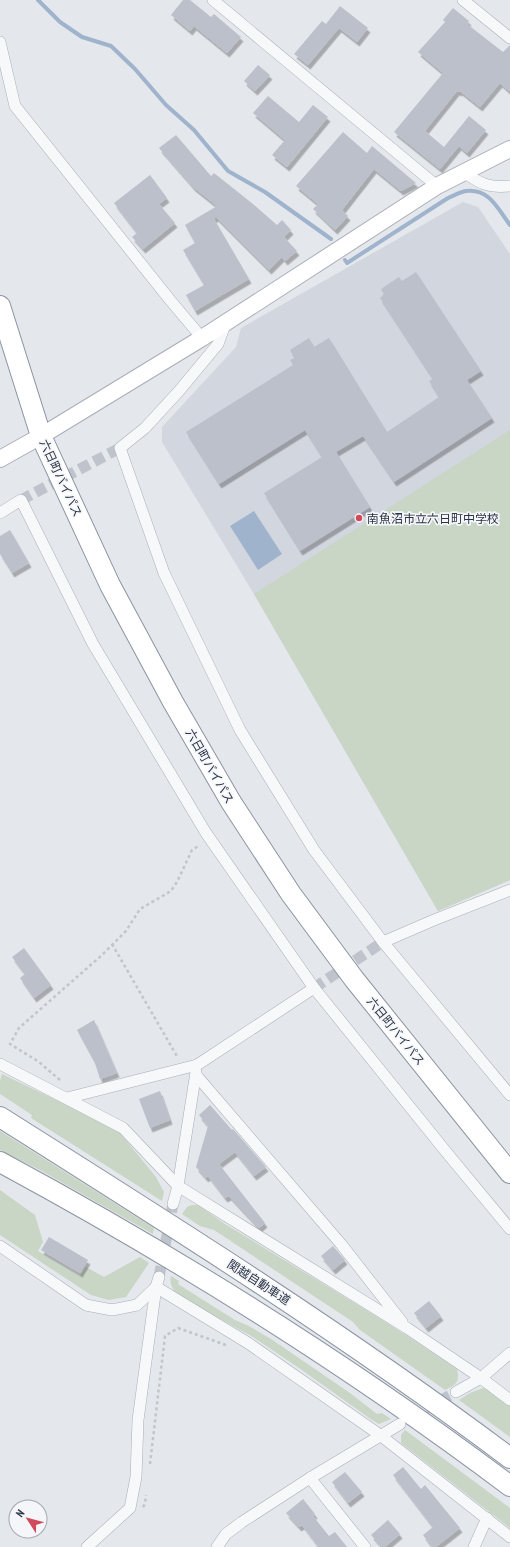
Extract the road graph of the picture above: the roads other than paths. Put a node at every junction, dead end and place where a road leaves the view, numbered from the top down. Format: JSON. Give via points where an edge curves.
{"nodes":[{"id":1,"x":213,"y":0,"type":"edge"},
{"id":2,"x":463,"y":0,"type":"edge"},
{"id":3,"x":510,"y":38,"type":"edge"},
{"id":4,"x":0,"y":42,"type":"edge"},
{"id":5,"x":4,"y":86,"type":"edge"},
{"id":6,"x":510,"y":149,"type":"edge"},
{"id":7,"x":464,"y":172,"type":"junction"},
{"id":8,"x":437,"y":186,"type":"junction"},
{"id":9,"x":510,"y":186,"type":"edge"},
{"id":10,"x":0,"y":306,"type":"edge"},
{"id":11,"x":226,"y":322,"type":"junction"},
{"id":12,"x":202,"y":338,"type":"junction"},
{"id":13,"x":41,"y":436,"type":"junction"},
{"id":14,"x":0,"y":459,"type":"edge"},
{"id":15,"x":0,"y":513,"type":"edge"},
{"id":16,"x":510,"y":890,"type":"edge"},
{"id":17,"x":383,"y":942,"type":"junction"},
{"id":18,"x":314,"y":988,"type":"junction"},
{"id":19,"x":0,"y":1064,"type":"edge"},
{"id":20,"x":196,"y":1070,"type":"junction"},
{"id":21,"x":510,"y":1096,"type":"edge"},
{"id":22,"x":67,"y":1098,"type":"junction"},
{"id":23,"x":0,"y":1117,"type":"edge"},
{"id":24,"x":0,"y":1162,"type":"edge"},
{"id":25,"x":510,"y":1173,"type":"edge"},
{"id":26,"x":178,"y":1186,"type":"junction"},
{"id":27,"x":173,"y":1204,"type":"tunnel mouth"},
{"id":28,"x":510,"y":1229,"type":"edge"},
{"id":29,"x":0,"y":1246,"type":"edge"},
{"id":30,"x":157,"y":1282,"type":"junction"},
{"id":31,"x":407,"y":1328,"type":"junction"},
{"id":32,"x":510,"y":1353,"type":"edge"},
{"id":33,"x":481,"y":1378,"type":"junction"},
{"id":34,"x":456,"y":1392,"type":"tunnel mouth"},
{"id":35,"x":510,"y":1400,"type":"edge"},
{"id":36,"x":400,"y":1424,"type":"tunnel mouth"},
{"id":37,"x":380,"y":1435,"type":"junction"},
{"id":38,"x":510,"y":1458,"type":"edge"},
{"id":39,"x":310,"y":1478,"type":"junction"},
{"id":40,"x":510,"y":1486,"type":"edge"},
{"id":41,"x":487,"y":1518,"type":"junction"},
{"id":42,"x":510,"y":1537,"type":"edge"},
{"id":43,"x":87,"y":1547,"type":"edge"},
{"id":44,"x":217,"y":1547,"type":"edge"},
{"id":45,"x":365,"y":1547,"type":"edge"},
{"id":46,"x":474,"y":1547,"type":"edge"}],
"edges":[{"from":1,"to":8,"type":"street"},
{"from":2,"to":3,"type":"street"},
{"from":4,"to":5,"type":"street"},
{"from":5,"to":12,"type":"street","via":[[15,106]]},
{"from":6,"to":7,"type":"street"},
{"from":7,"to":8,"type":"street"},
{"from":7,"to":9,"type":"street","via":[[476,181],[494,187]]},
{"from":8,"to":11,"type":"street"},
{"from":10,"to":13,"type":"highway","name":"六日町バイパス"},
{"from":11,"to":12,"type":"street"},
{"from":11,"to":17,"type":"street","via":[[218,344],[179,391],[145,428],[120,448],[164,573],[240,730],[314,850]]},
{"from":12,"to":13,"type":"street"},
{"from":13,"to":14,"type":"street"},
{"from":13,"to":25,"type":"highway","name":"六日町バイパス","via":[[110,585],[231,802],[291,894],[354,979]]},
{"from":15,"to":18,"type":"street","via":[[21,500],[93,644],[206,833]]},
{"from":16,"to":17,"type":"street"},
{"from":17,"to":21,"type":"street"},
{"from":18,"to":20,"type":"street"},
{"from":18,"to":28,"type":"street"},
{"from":19,"to":22,"type":"street"},
{"from":20,"to":22,"type":"street","via":[[184,1067]]},
{"from":20,"to":26,"type":"street"},
{"from":20,"to":31,"type":"street"},
{"from":22,"to":26,"type":"street","via":[[123,1128]]},
{"from":23,"to":38,"type":"highway","name":"関越自動車道","via":[[280,1296],[375,1360]]},
{"from":24,"to":40,"type":"highway","via":[[117,1226],[270,1319],[363,1380]]},
{"from":26,"to":27,"type":"street"},
{"from":26,"to":31,"type":"street"},
{"from":29,"to":30,"type":"street","via":[[86,1305],[112,1310],[137,1305]]},
{"from":30,"to":37,"type":"street"},
{"from":30,"to":43,"type":"street","via":[[138,1420],[136,1477],[130,1508]]},
{"from":31,"to":33,"type":"street"},
{"from":32,"to":33,"type":"street"},
{"from":33,"to":34,"type":"street"},
{"from":33,"to":35,"type":"street"},
{"from":36,"to":37,"type":"street"},
{"from":37,"to":39,"type":"street"},
{"from":37,"to":41,"type":"street"},
{"from":39,"to":44,"type":"street","via":[[226,1534]]},
{"from":39,"to":45,"type":"street"},
{"from":41,"to":42,"type":"street"},
{"from":41,"to":46,"type":"street"}]}
